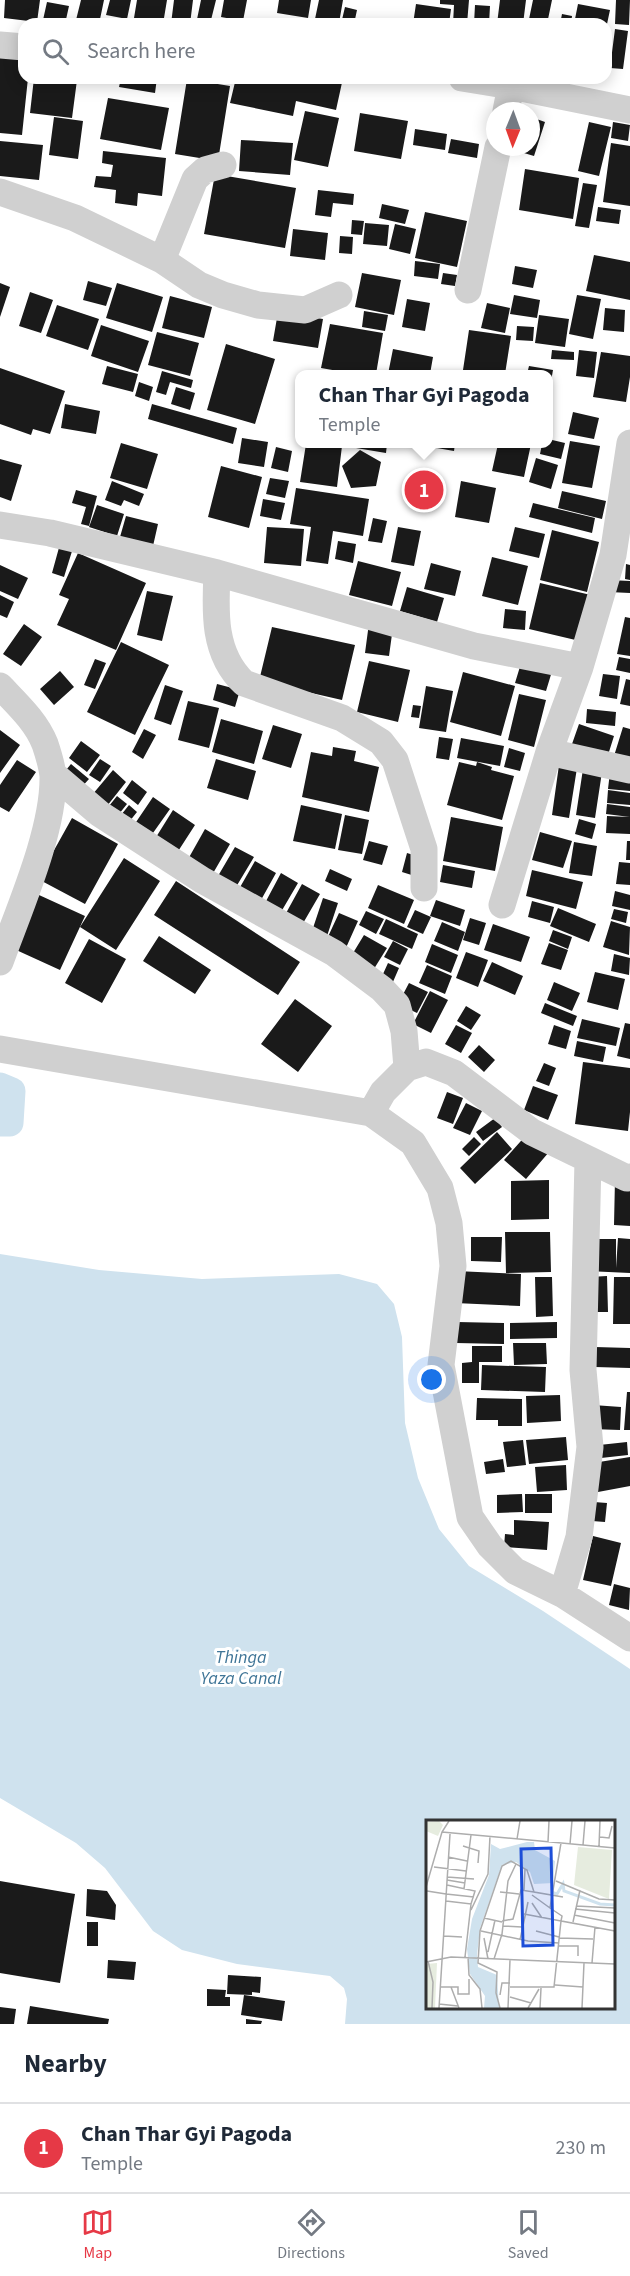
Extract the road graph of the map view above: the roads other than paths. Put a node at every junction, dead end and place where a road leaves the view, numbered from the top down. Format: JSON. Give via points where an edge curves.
{"nodes":[{"id":1,"x":0,"y":45,"type":"edge"},
{"id":2,"x":18,"y":46,"type":"edge"},
{"id":3,"x":476,"y":84,"type":"edge"},
{"id":4,"x":509,"y":98,"type":"edge"},
{"id":5,"x":630,"y":110,"type":"edge"},
{"id":6,"x":496,"y":156,"type":"edge"},
{"id":7,"x":223,"y":165,"type":"dead end"},
{"id":8,"x":0,"y":192,"type":"edge"},
{"id":9,"x":162,"y":260,"type":"junction"},
{"id":10,"x":468,"y":290,"type":"dead end"},
{"id":11,"x":339,"y":295,"type":"dead end"},
{"id":12,"x":630,"y":443,"type":"edge"},
{"id":13,"x":0,"y":525,"type":"edge"},
{"id":14,"x":217,"y":573,"type":"junction"},
{"id":15,"x":580,"y":667,"type":"junction"},
{"id":16,"x":0,"y":686,"type":"edge"},
{"id":17,"x":549,"y":752,"type":"junction"},
{"id":18,"x":630,"y":770,"type":"edge"},
{"id":19,"x":53,"y":774,"type":"junction"},
{"id":20,"x":424,"y":888,"type":"dead end"},
{"id":21,"x":502,"y":905,"type":"dead end"},
{"id":22,"x":0,"y":962,"type":"edge"},
{"id":23,"x":0,"y":1049,"type":"edge"},
{"id":24,"x":408,"y":1068,"type":"junction"},
{"id":25,"x":371,"y":1113,"type":"junction"},
{"id":26,"x":588,"y":1160,"type":"junction"},
{"id":27,"x":630,"y":1178,"type":"edge"},
{"id":28,"x":562,"y":1594,"type":"junction"},
{"id":29,"x":630,"y":1638,"type":"edge"}],
"edges":[{"from":1,"to":2,"type":"street"},
{"from":3,"to":4,"type":"street"},
{"from":4,"to":5,"type":"street"},
{"from":6,"to":10,"type":"street"},
{"from":7,"to":9,"type":"street","via":[[205,170],[195,178]]},
{"from":8,"to":9,"type":"street","via":[[75,218]]},
{"from":9,"to":11,"type":"street","via":[[199,285],[258,305],[305,310]]},
{"from":12,"to":15,"type":"street","via":[[613,555]]},
{"from":13,"to":14,"type":"street"},
{"from":14,"to":15,"type":"street","via":[[474,646]]},
{"from":14,"to":20,"type":"street","via":[[215,613],[223,654],[232,672],[244,683],[342,718],[381,742],[395,760],[424,849]]},
{"from":15,"to":17,"type":"street"},
{"from":16,"to":19,"type":"street","via":[[39,734]]},
{"from":17,"to":18,"type":"street"},
{"from":17,"to":21,"type":"street"},
{"from":19,"to":22,"type":"street","via":[[37,858]]},
{"from":19,"to":24,"type":"street","via":[[100,814],[202,880],[334,953],[382,989],[397,1005]]},
{"from":23,"to":25,"type":"street"},
{"from":24,"to":25,"type":"street","via":[[383,1092]]},
{"from":24,"to":26,"type":"street","via":[[426,1062],[454,1073],[532,1132]]},
{"from":25,"to":28,"type":"street","via":[[413,1143],[440,1188],[449,1223],[453,1266],[441,1365],[470,1517],[490,1546],[515,1571]]},
{"from":26,"to":27,"type":"street"},
{"from":26,"to":28,"type":"street","via":[[583,1370],[590,1446],[579,1537]]},
{"from":28,"to":29,"type":"street"}]}
